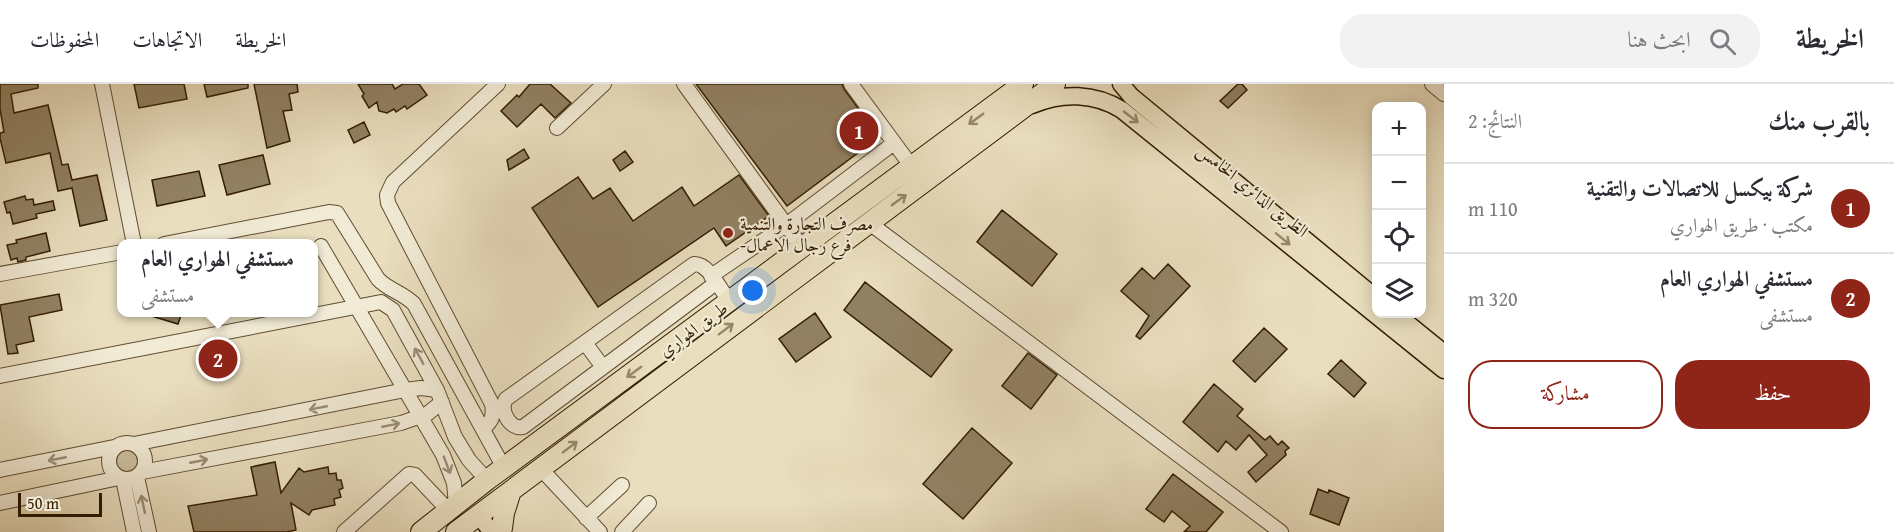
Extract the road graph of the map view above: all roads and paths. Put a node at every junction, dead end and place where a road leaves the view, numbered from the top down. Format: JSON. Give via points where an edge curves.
{"nodes":[{"id":1,"x":102,"y":84,"type":"edge"},
{"id":2,"x":498,"y":84,"type":"edge"},
{"id":3,"x":604,"y":84,"type":"edge"},
{"id":4,"x":684,"y":84,"type":"edge"},
{"id":5,"x":851,"y":84,"type":"edge"},
{"id":6,"x":1023,"y":84,"type":"edge"},
{"id":7,"x":1055,"y":84,"type":"edge"},
{"id":8,"x":1121,"y":84,"type":"edge"},
{"id":9,"x":1432,"y":84,"type":"edge"},
{"id":10,"x":1444,"y":94,"type":"edge"},
{"id":11,"x":1018,"y":112,"type":"junction"},
{"id":12,"x":557,"y":128,"type":"dead end"},
{"id":13,"x":894,"y":143,"type":"junction"},
{"id":14,"x":912,"y":166,"type":"junction"},
{"id":15,"x":868,"y":222,"type":"junction"},
{"id":16,"x":786,"y":225,"type":"junction"},
{"id":17,"x":133,"y":239,"type":"edge"},
{"id":18,"x":185,"y":239,"type":"edge"},
{"id":19,"x":321,"y":246,"type":"dead end"},
{"id":20,"x":802,"y":247,"type":"junction"},
{"id":21,"x":117,"y":253,"type":"edge"},
{"id":22,"x":0,"y":274,"type":"edge"},
{"id":23,"x":782,"y":275,"type":"junction"},
{"id":24,"x":714,"y":280,"type":"junction"},
{"id":25,"x":1372,"y":294,"type":"edge"},
{"id":26,"x":730,"y":302,"type":"junction"},
{"id":27,"x":356,"y":306,"type":"junction"},
{"id":28,"x":318,"y":313,"type":"edge"},
{"id":29,"x":300,"y":317,"type":"edge"},
{"id":30,"x":1401,"y":318,"type":"edge"},
{"id":31,"x":585,"y":343,"type":"junction"},
{"id":32,"x":1444,"y":353,"type":"edge"},
{"id":33,"x":603,"y":367,"type":"junction"},
{"id":34,"x":1444,"y":370,"type":"edge"},
{"id":35,"x":0,"y":376,"type":"edge"},
{"id":36,"x":405,"y":390,"type":"junction"},
{"id":37,"x":440,"y":396,"type":"junction"},
{"id":38,"x":421,"y":417,"type":"junction"},
{"id":39,"x":483,"y":429,"type":"junction"},
{"id":40,"x":134,"y":444,"type":"junction"},
{"id":41,"x":114,"y":447,"type":"junction"},
{"id":42,"x":504,"y":468,"type":"junction"},
{"id":43,"x":541,"y":469,"type":"junction"},
{"id":44,"x":0,"y":470,"type":"edge"},
{"id":45,"x":130,"y":477,"type":"junction"},
{"id":46,"x":487,"y":480,"type":"junction"},
{"id":47,"x":622,"y":485,"type":"dead end"},
{"id":48,"x":512,"y":491,"type":"junction"},
{"id":49,"x":649,"y":503,"type":"dead end"},
{"id":50,"x":0,"y":504,"type":"edge"},
{"id":51,"x":452,"y":507,"type":"junction"},
{"id":52,"x":484,"y":511,"type":"junction"},
{"id":53,"x":586,"y":518,"type":"junction"},
{"id":54,"x":499,"y":531,"type":"edge"},
{"id":55,"x":134,"y":532,"type":"edge"},
{"id":56,"x":149,"y":532,"type":"edge"},
{"id":57,"x":344,"y":532,"type":"edge"},
{"id":58,"x":421,"y":532,"type":"edge"},
{"id":59,"x":456,"y":532,"type":"edge"},
{"id":60,"x":600,"y":532,"type":"edge"},
{"id":61,"x":622,"y":532,"type":"edge"},
{"id":62,"x":1281,"y":532,"type":"edge"}],
"edges":[{"from":1,"to":17,"type":"street"},
{"from":2,"to":39,"type":"street","via":[[393,182],[387,195],[492,404],[492,420]]},
{"from":3,"to":12,"type":"street"},
{"from":4,"to":16,"type":"street"},
{"from":5,"to":13,"type":"street"},
{"from":6,"to":14,"type":"highway","name":"طريق الهواري","one_way":true},
{"from":7,"to":11,"type":"highway","name":"طريق الهواري"},
{"from":8,"to":25,"type":"main road","name":"الطريق الدائري الخامس"},
{"from":9,"to":10,"type":"street"},
{"from":15,"to":11,"type":"highway","name":"طريق الهواري","one_way":true},
{"from":11,"to":34,"type":"main road","name":"الطريق الدائري الخامس","one_way":true,"via":[[1040,101],[1065,96],[1090,97],[1113,104]]},
{"from":13,"to":14,"type":"street"},
{"from":13,"to":16,"type":"street"},
{"from":14,"to":20,"type":"highway","name":"طريق الهواري"},
{"from":15,"to":23,"type":"highway","name":"طريق الهواري"},
{"from":15,"to":62,"type":"street"},
{"from":16,"to":20,"type":"street"},
{"from":16,"to":24,"type":"street"},
{"from":18,"to":39,"type":"street","via":[[337,213],[378,279],[414,304]]},
{"from":19,"to":27,"type":"street"},
{"from":20,"to":23,"type":"highway","name":"طريق الهواري"},
{"from":21,"to":22,"type":"street"},
{"from":23,"to":26,"type":"highway","name":"طريق الهواري"},
{"from":43,"to":23,"type":"highway","name":"طريق الهواري","one_way":true},
{"from":24,"to":26,"type":"street"},
{"from":24,"to":31,"type":"street","via":[[702,265],[694,264]]},
{"from":24,"to":33,"type":"street"},
{"from":26,"to":42,"type":"highway","name":"طريق الهواري","one_way":true},
{"from":27,"to":28,"type":"street"},
{"from":27,"to":36,"type":"street"},
{"from":37,"to":27,"type":"street","one_way":true,"via":[[390,306],[376,302]]},
{"from":29,"to":35,"type":"street"},
{"from":30,"to":32,"type":"main road"},
{"from":31,"to":33,"type":"street"},
{"from":31,"to":33,"type":"street","via":[[506,399],[502,409],[514,426],[523,427]]},
{"from":36,"to":37,"type":"street","via":[[421,388]]},
{"from":36,"to":38,"type":"street"},
{"from":36,"to":40,"type":"street","one_way":true},
{"from":37,"to":38,"type":"street"},
{"from":37,"to":46,"type":"street","via":[[455,437]]},
{"from":45,"to":38,"type":"street","one_way":true},
{"from":38,"to":51,"type":"street","one_way":true,"via":[[454,483]]},
{"from":39,"to":42,"type":"street"},
{"from":40,"to":41,"type":"street"},
{"from":40,"to":45,"type":"street","via":[[143,453],[145,466]]},
{"from":41,"to":44,"type":"street","one_way":true},
{"from":41,"to":45,"type":"street","via":[[109,467]]},
{"from":42,"to":46,"type":"highway","name":"طريق الهواري"},
{"from":43,"to":48,"type":"highway","name":"طريق الهواري"},
{"from":43,"to":53,"type":"street"},
{"from":45,"to":50,"type":"street"},
{"from":45,"to":55,"type":"street"},
{"from":56,"to":45,"type":"street","one_way":true},
{"from":46,"to":51,"type":"highway","name":"طريق الهواري"},
{"from":47,"to":53,"type":"street"},
{"from":48,"to":52,"type":"highway","name":"طريق الهواري"},
{"from":48,"to":54,"type":"highway"},
{"from":49,"to":61,"type":"street"},
{"from":51,"to":57,"type":"street","via":[[409,474]]},
{"from":51,"to":58,"type":"highway","name":"طريق الهواري"},
{"from":52,"to":54,"type":"main road"},
{"from":52,"to":59,"type":"highway","name":"طريق الهواري"},
{"from":53,"to":60,"type":"street"}]}
